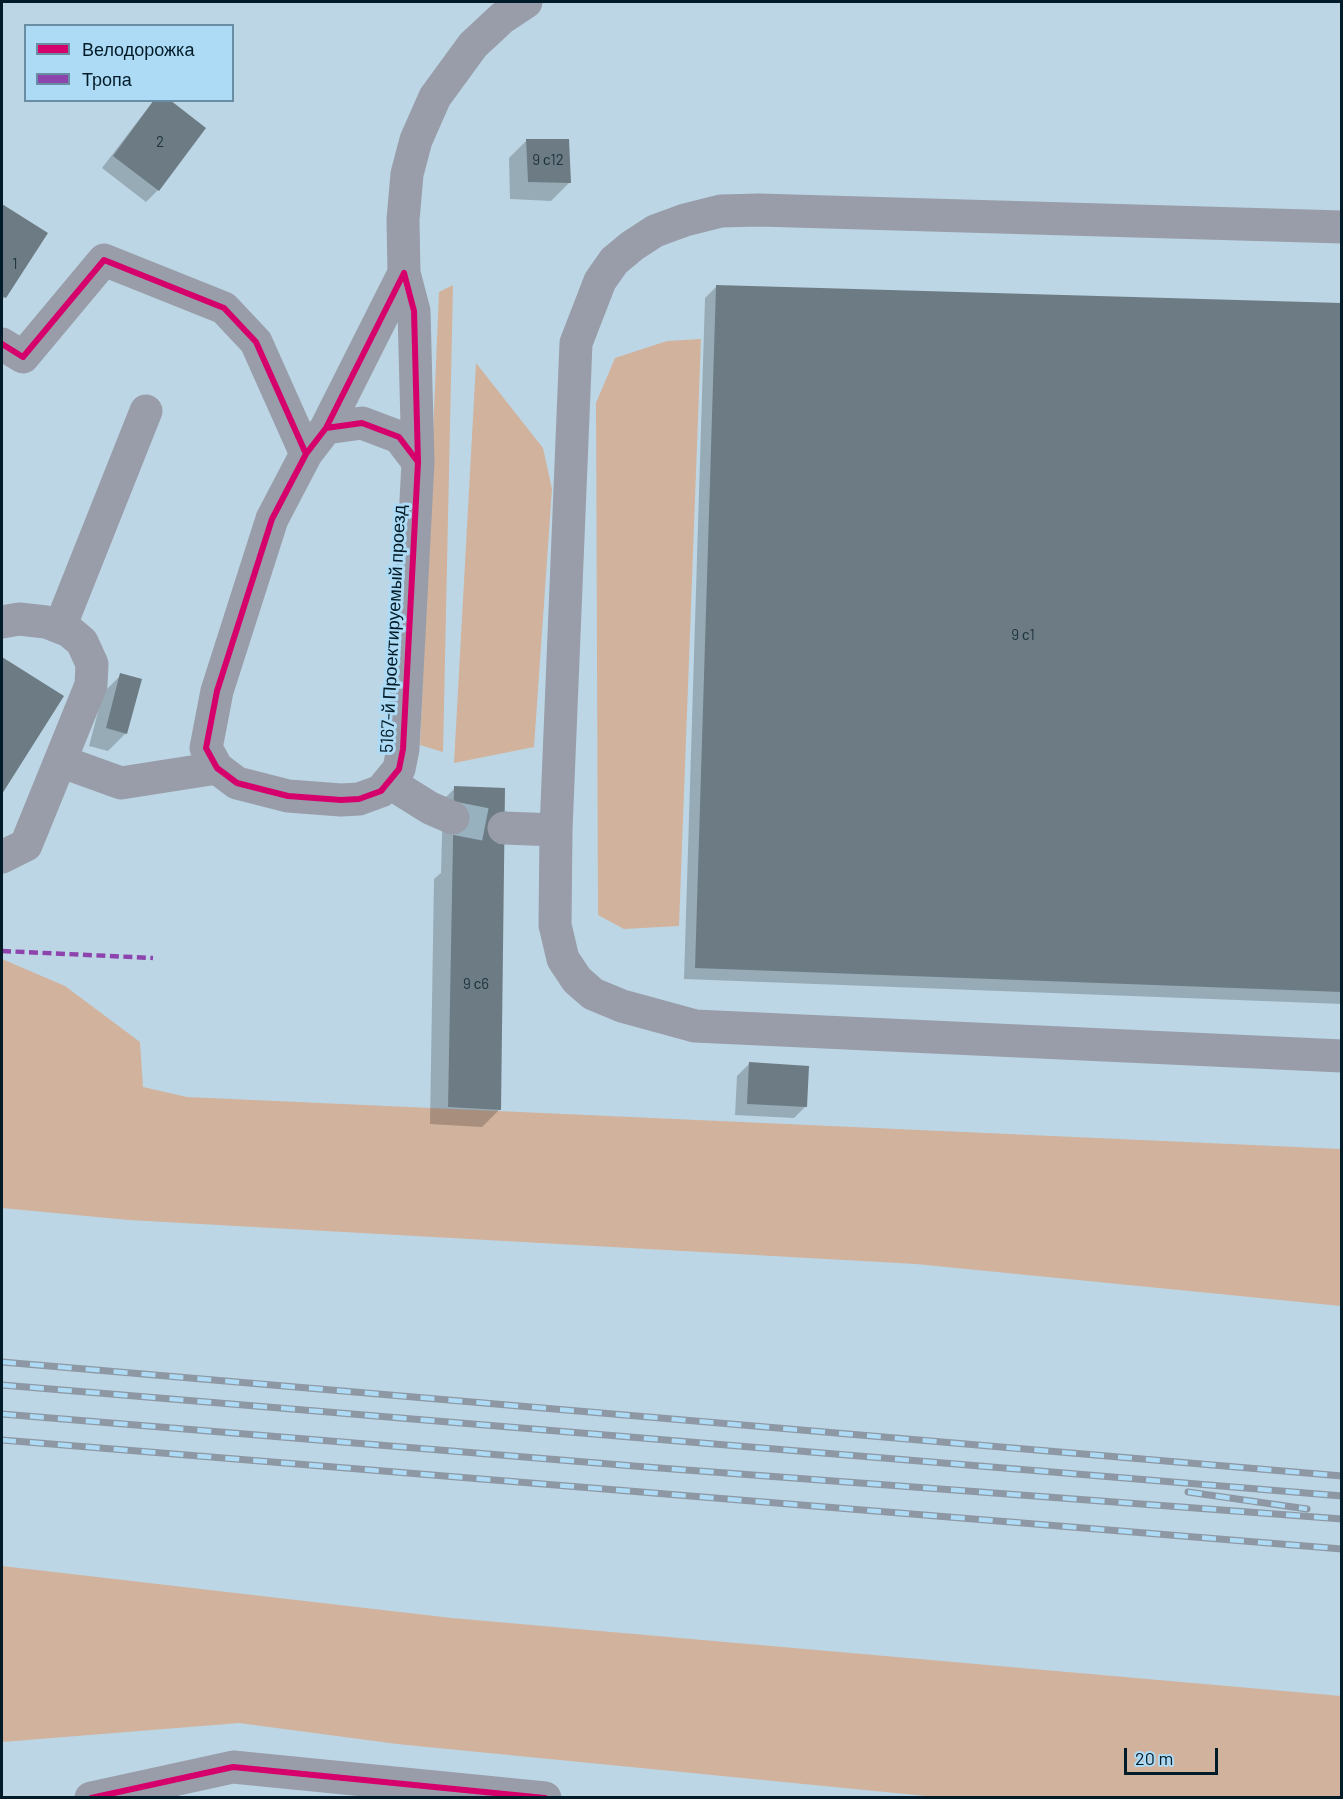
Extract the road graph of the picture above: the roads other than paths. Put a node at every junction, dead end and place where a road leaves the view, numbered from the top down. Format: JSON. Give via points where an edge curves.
{"nodes":[{"id":1,"x":526,"y":2,"type":"edge"},
{"id":2,"x":1341,"y":227,"type":"edge"},
{"id":3,"x":404,"y":273,"type":"junction"},
{"id":4,"x":2,"y":344,"type":"edge"},
{"id":5,"x":146,"y":411,"type":"dead end"},
{"id":6,"x":326,"y":428,"type":"junction"},
{"id":7,"x":306,"y":454,"type":"junction"},
{"id":8,"x":418,"y":462,"type":"junction"},
{"id":9,"x":2,"y":622,"type":"edge"},
{"id":10,"x":60,"y":627,"type":"junction"},
{"id":11,"x":60,"y":761,"type":"junction"},
{"id":12,"x":217,"y":768,"type":"junction"},
{"id":13,"x":390,"y":783,"type":"junction"},
{"id":14,"x":453,"y":818,"type":"tunnel mouth"},
{"id":15,"x":504,"y":828,"type":"tunnel mouth"},
{"id":16,"x":556,"y":830,"type":"junction"},
{"id":17,"x":2,"y":857,"type":"edge"},
{"id":18,"x":1341,"y":1056,"type":"edge"},
{"id":19,"x":284,"y":1786,"type":"edge"},
{"id":20,"x":91,"y":1797,"type":"edge"},
{"id":21,"x":545,"y":1797,"type":"edge"}],
"edges":[{"from":1,"to":3,"type":"street","via":[[474,45],[435,97],[416,140],[407,174]]},
{"from":2,"to":16,"type":"street","via":[[721,211],[655,231],[632,246],[614,261],[600,281],[576,344]]},
{"from":3,"to":6,"type":"street"},
{"from":3,"to":8,"type":"street","name":"5167-й Проектируемый проезд","via":[[414,311]]},
{"from":4,"to":7,"type":"street","via":[[23,357],[104,260],[224,308],[256,342]]},
{"from":5,"to":10,"type":"street"},
{"from":6,"to":7,"type":"street"},
{"from":6,"to":8,"type":"street","via":[[362,423],[372,426],[399,437]]},
{"from":7,"to":12,"type":"street","via":[[272,519],[217,691],[206,748]]},
{"from":8,"to":13,"type":"street","name":"5167-й Проектируемый проезд","via":[[403,749],[399,769]]},
{"from":9,"to":10,"type":"street","via":[[19,619]]},
{"from":10,"to":11,"type":"street","via":[[82,642],[92,664],[91,685]]},
{"from":11,"to":12,"type":"street","via":[[121,783]]},
{"from":11,"to":17,"type":"street","via":[[26,845]]},
{"from":12,"to":13,"type":"street","via":[[237,783],[288,796],[359,798],[381,791]]},
{"from":13,"to":14,"type":"street"},
{"from":15,"to":16,"type":"street"},
{"from":16,"to":18,"type":"street","via":[[555,925],[563,959],[576,980],[593,994],[621,1006],[695,1026]]},
{"from":19,"to":20,"type":"street","via":[[233,1767]]},
{"from":19,"to":21,"type":"street"}]}
